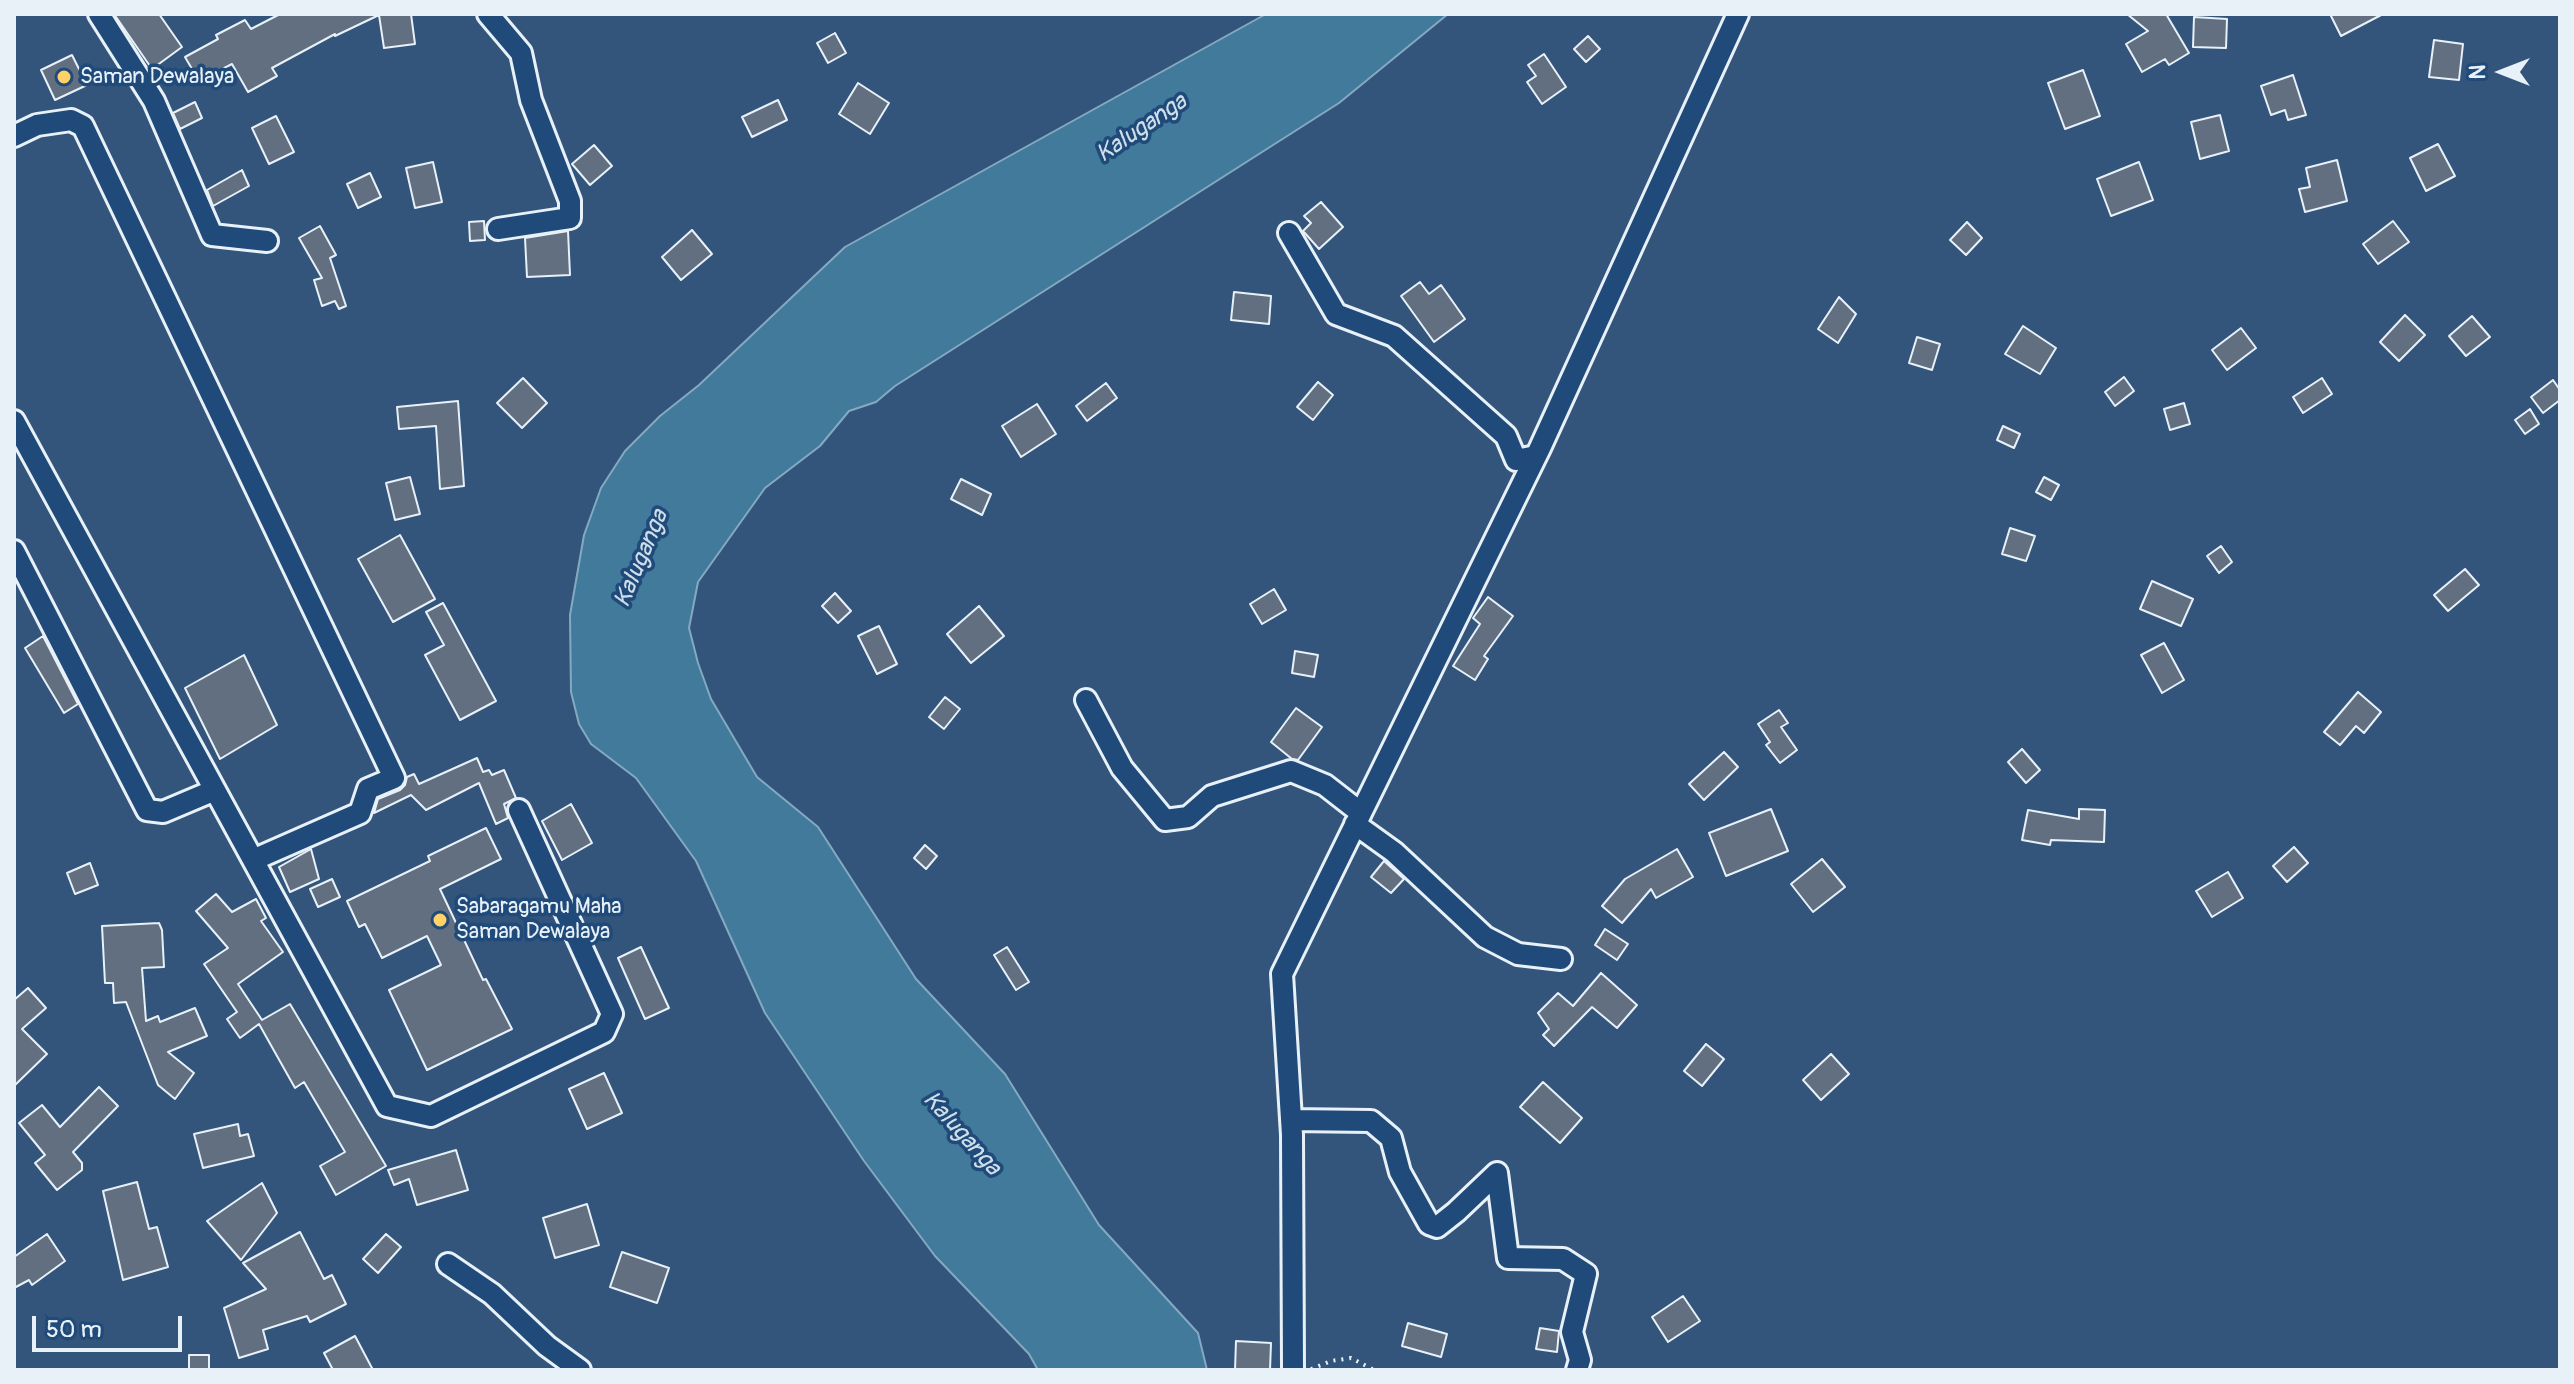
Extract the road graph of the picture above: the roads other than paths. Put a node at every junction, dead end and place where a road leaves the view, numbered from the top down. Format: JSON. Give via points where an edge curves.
{"nodes":[{"id":1,"x":99,"y":14,"type":"edge"},
{"id":2,"x":488,"y":14,"type":"edge"},
{"id":3,"x":1738,"y":14,"type":"edge"},
{"id":4,"x":14,"y":135,"type":"edge"},
{"id":5,"x":498,"y":229,"type":"dead end"},
{"id":6,"x":1289,"y":233,"type":"dead end"},
{"id":7,"x":267,"y":241,"type":"dead end"},
{"id":8,"x":14,"y":421,"type":"edge"},
{"id":9,"x":1536,"y":456,"type":"junction"},
{"id":10,"x":14,"y":551,"type":"edge"},
{"id":11,"x":1086,"y":700,"type":"dead end"},
{"id":12,"x":215,"y":790,"type":"junction"},
{"id":13,"x":519,"y":810,"type":"dead end"},
{"id":14,"x":1358,"y":818,"type":"junction"},
{"id":15,"x":253,"y":860,"type":"junction"},
{"id":16,"x":1561,"y":959,"type":"dead end"},
{"id":17,"x":1291,"y":1120,"type":"junction"},
{"id":18,"x":448,"y":1264,"type":"dead end"},
{"id":19,"x":580,"y":1370,"type":"edge"},
{"id":20,"x":1293,"y":1370,"type":"edge"},
{"id":21,"x":1577,"y":1370,"type":"edge"}],
"edges":[{"from":1,"to":7,"type":"street","via":[[154,101],[212,235]]},
{"from":2,"to":5,"type":"street","via":[[521,53],[531,100],[570,201],[570,218]]},
{"from":3,"to":9,"type":"street"},
{"from":4,"to":15,"type":"street","via":[[71,120],[83,126],[394,778],[368,789],[360,813]]},
{"from":6,"to":9,"type":"street","via":[[1336,314],[1394,336],[1506,436],[1516,460]]},
{"from":8,"to":12,"type":"street"},
{"from":9,"to":14,"type":"street"},
{"from":10,"to":12,"type":"street","via":[[147,810],[163,812]]},
{"from":11,"to":14,"type":"street","via":[[1122,768],[1165,820],[1188,817],[1212,796],[1291,771],[1325,785]]},
{"from":12,"to":15,"type":"street"},
{"from":13,"to":15,"type":"street","via":[[612,1014],[604,1032],[431,1116],[387,1106]]},
{"from":14,"to":16,"type":"street","via":[[1485,937],[1518,954]]},
{"from":14,"to":17,"type":"street","via":[[1282,974]]},
{"from":17,"to":20,"type":"street"},
{"from":17,"to":21,"type":"street","via":[[1371,1121],[1391,1138],[1400,1172],[1429,1224],[1437,1227],[1497,1173],[1508,1258],[1563,1259],[1586,1274],[1572,1332],[1580,1360]]},
{"from":18,"to":19,"type":"street","via":[[492,1294]]}]}
